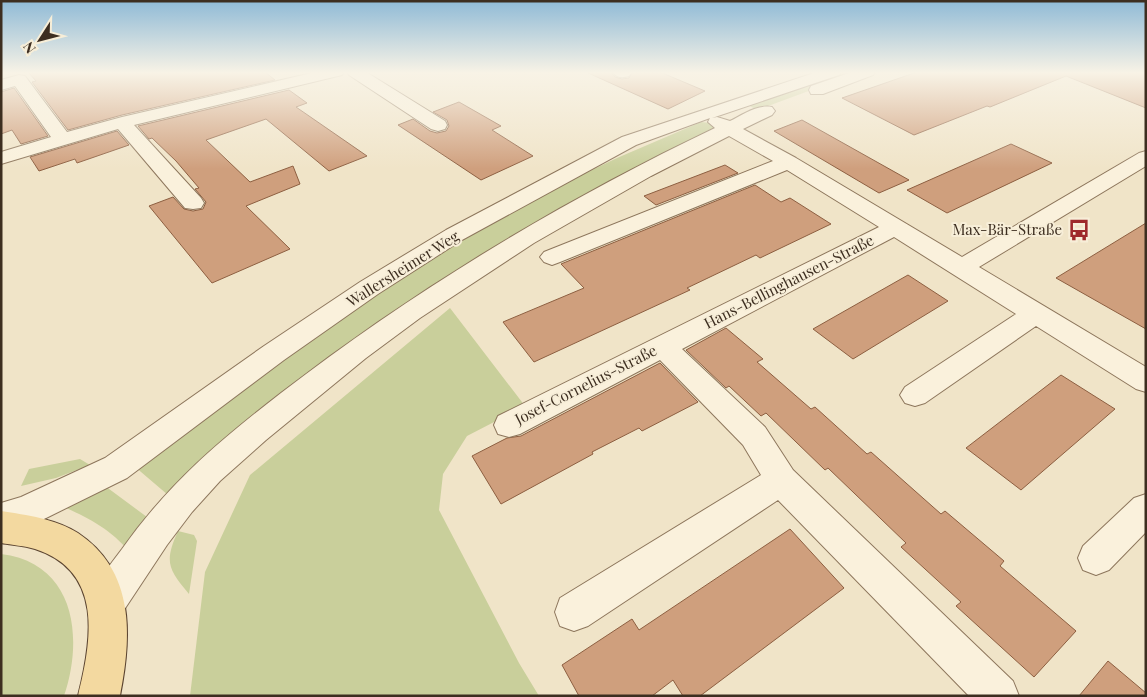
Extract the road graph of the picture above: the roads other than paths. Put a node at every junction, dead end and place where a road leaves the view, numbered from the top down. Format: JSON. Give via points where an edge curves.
{"nodes":[{"id":1,"x":36,"y":105,"type":"edge"},
{"id":2,"x":186,"y":105,"type":"edge"},
{"id":3,"x":406,"y":105,"type":"edge"},
{"id":4,"x":737,"y":105,"type":"edge"},
{"id":5,"x":780,"y":105,"type":"edge"},
{"id":6,"x":694,"y":119,"type":"junction"},
{"id":7,"x":122,"y":122,"type":"junction"},
{"id":8,"x":438,"y":125,"type":"dead end"},
{"id":9,"x":728,"y":128,"type":"junction"},
{"id":10,"x":62,"y":139,"type":"junction"},
{"id":11,"x":1,"y":158,"type":"edge"},
{"id":12,"x":1146,"y":158,"type":"edge"},
{"id":13,"x":789,"y":162,"type":"junction"},
{"id":14,"x":192,"y":203,"type":"dead end"},
{"id":15,"x":896,"y":227,"type":"junction"},
{"id":16,"x":552,"y":257,"type":"dead end"},
{"id":17,"x":962,"y":268,"type":"junction"},
{"id":18,"x":1036,"y":313,"type":"junction"},
{"id":19,"x":672,"y":341,"type":"junction"},
{"id":20,"x":1146,"y":381,"type":"edge"},
{"id":21,"x":915,"y":395,"type":"dead end"},
{"id":22,"x":509,"y":425,"type":"dead end"},
{"id":23,"x":781,"y":480,"type":"junction"},
{"id":24,"x":1146,"y":509,"type":"edge"},
{"id":25,"x":1,"y":519,"type":"edge"},
{"id":26,"x":1,"y":527,"type":"edge"},
{"id":27,"x":1096,"y":558,"type":"dead end"},
{"id":28,"x":107,"y":602,"type":"junction"},
{"id":29,"x":574,"y":612,"type":"dead end"},
{"id":30,"x":983,"y":691,"type":"edge"},
{"id":31,"x":99,"y":696,"type":"edge"}],
"edges":[{"from":1,"to":10,"type":"street"},
{"from":2,"to":7,"type":"street"},
{"from":3,"to":8,"type":"street"},
{"from":4,"to":6,"type":"street","name":"Wallersheimer Weg"},
{"from":5,"to":9,"type":"street"},
{"from":6,"to":9,"type":"street","name":"Hans-Bellinghausen-Straße","via":[[716,121]]},
{"from":6,"to":25,"type":"street","name":"Wallersheimer Weg","via":[[629,141],[454,236],[290,342],[116,468],[28,510]]},
{"from":7,"to":10,"type":"street"},
{"from":7,"to":14,"type":"street"},
{"from":9,"to":13,"type":"street","name":"Hans-Bellinghausen-Straße"},
{"from":9,"to":28,"type":"street","via":[[626,179],[441,290],[334,367],[209,471],[169,514]]},
{"from":10,"to":11,"type":"street"},
{"from":12,"to":17,"type":"street"},
{"from":13,"to":15,"type":"street","name":"Hans-Bellinghausen-Straße"},
{"from":13,"to":16,"type":"street"},
{"from":15,"to":17,"type":"street","name":"Hans-Bellinghausen-Straße"},
{"from":15,"to":19,"type":"street","name":"Hans-Bellinghausen-Straße"},
{"from":17,"to":18,"type":"street","name":"Hans-Bellinghausen-Straße"},
{"from":18,"to":20,"type":"street","name":"Hans-Bellinghausen-Straße"},
{"from":18,"to":21,"type":"street"},
{"from":19,"to":22,"type":"street","name":"Josef-Cornelius-Straße"},
{"from":19,"to":23,"type":"street","name":"Josef-Cornelius-Straße","via":[[754,436]]},
{"from":23,"to":29,"type":"street"},
{"from":23,"to":30,"type":"street","name":"Josef-Cornelius-Straße"},
{"from":24,"to":27,"type":"street"},
{"from":26,"to":28,"type":"main road","via":[[45,534],[78,553],[90,566]]},
{"from":28,"to":31,"type":"main road","via":[[109,651]]}]}
